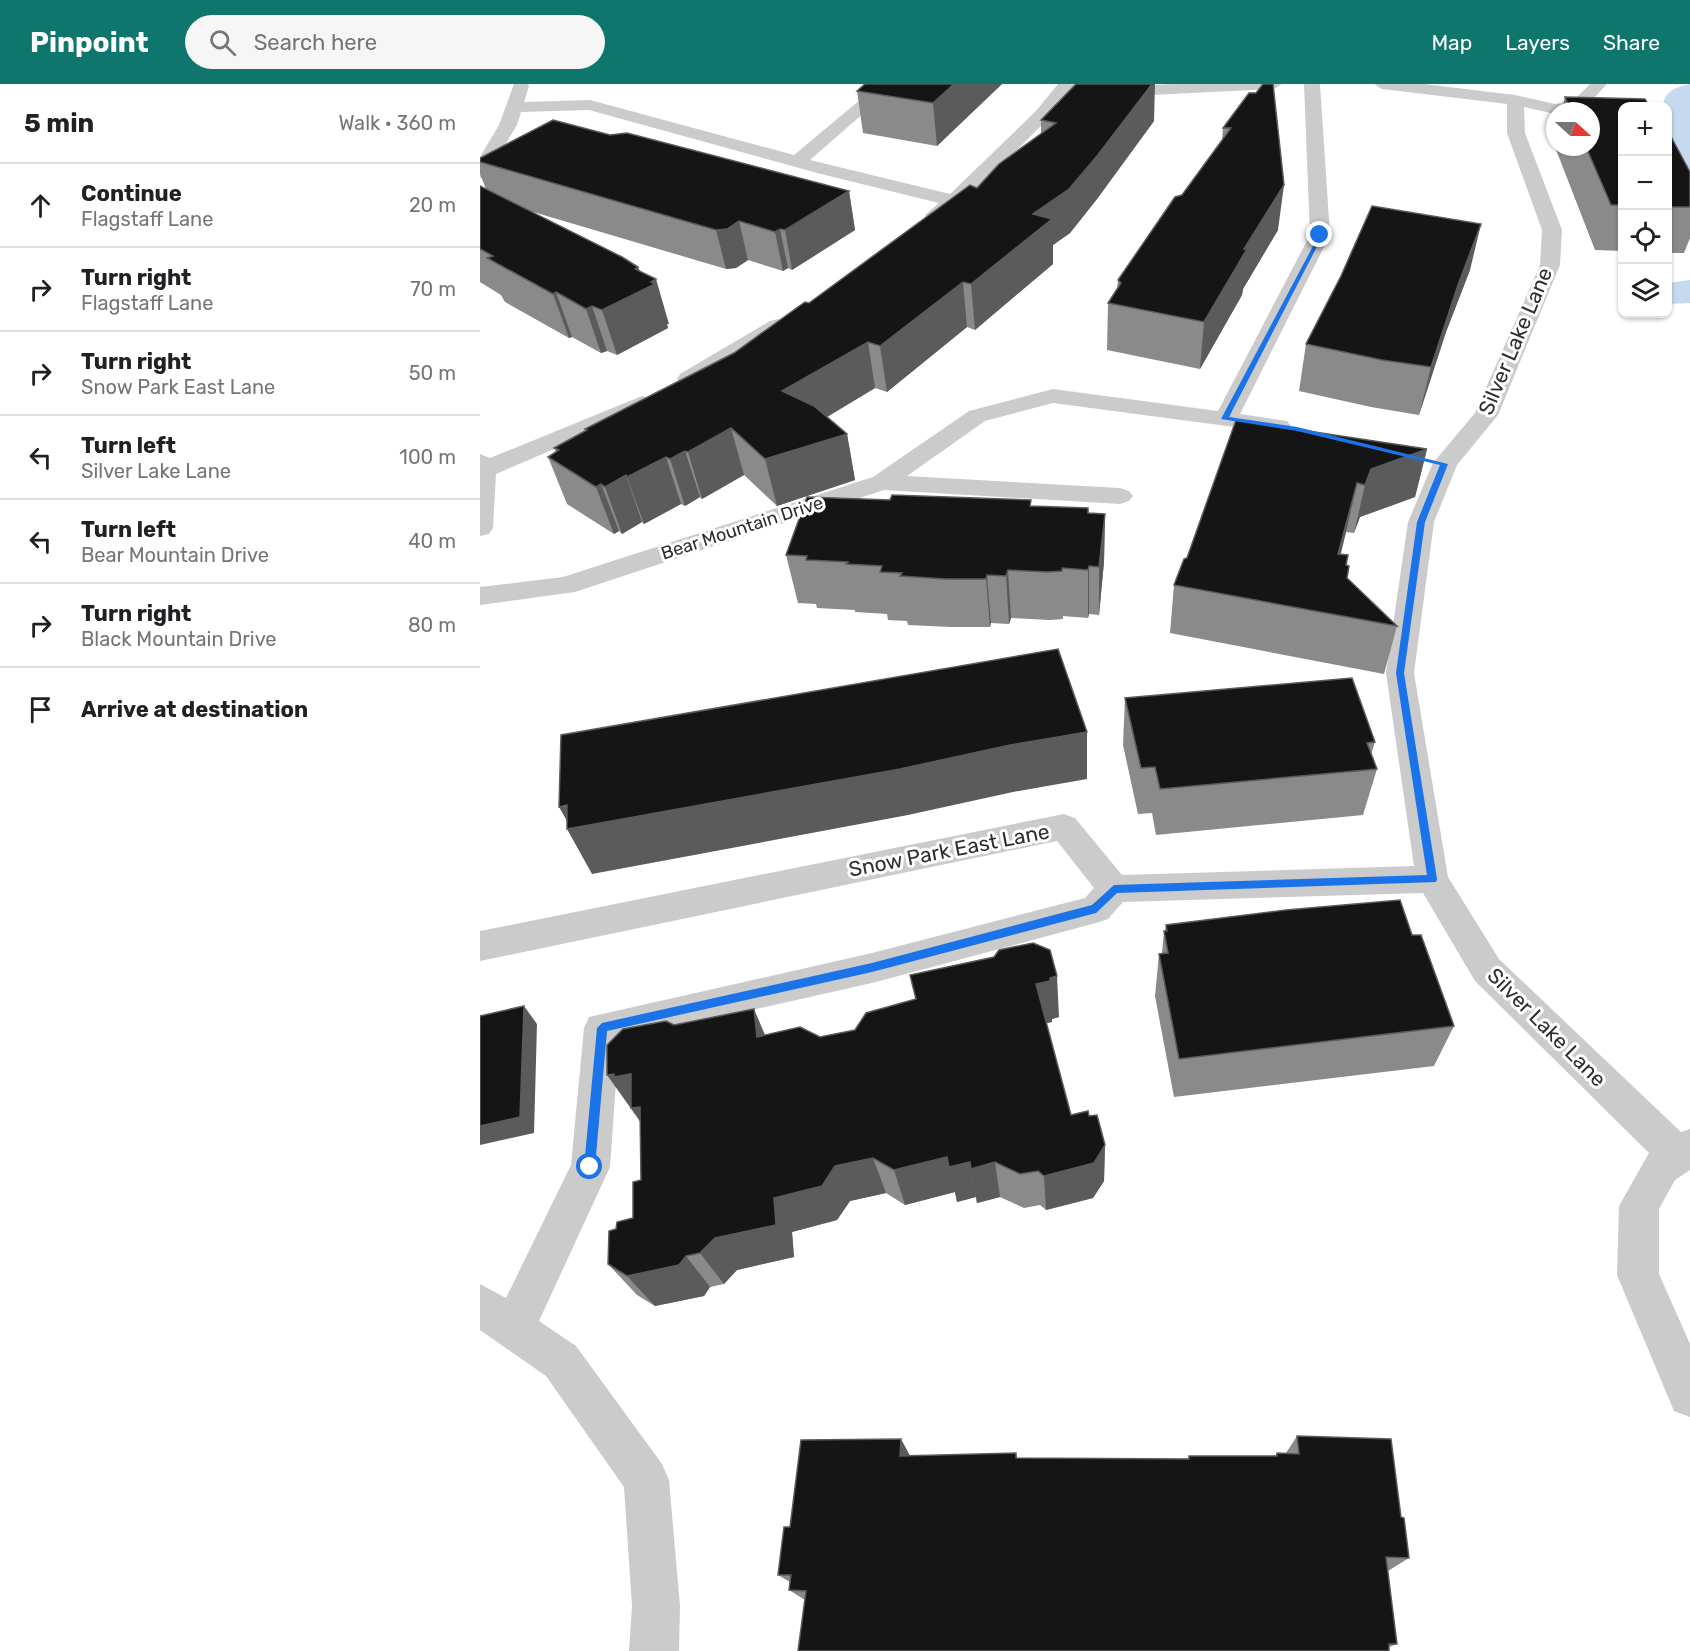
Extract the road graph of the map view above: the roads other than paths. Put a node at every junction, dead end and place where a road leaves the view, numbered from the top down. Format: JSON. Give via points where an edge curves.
{"nodes":[{"id":1,"x":521,"y":84,"type":"edge"},
{"id":2,"x":890,"y":84,"type":"edge"},
{"id":3,"x":1274,"y":84,"type":"edge"},
{"id":4,"x":1312,"y":84,"type":"edge"},
{"id":5,"x":1382,"y":84,"type":"edge"},
{"id":6,"x":1599,"y":84,"type":"edge"},
{"id":7,"x":1065,"y":87,"type":"edge"},
{"id":8,"x":1515,"y":100,"type":"junction"},
{"id":9,"x":514,"y":106,"type":"junction"},
{"id":10,"x":685,"y":130,"type":"junction"},
{"id":11,"x":659,"y":144,"type":"edge"},
{"id":12,"x":799,"y":160,"type":"junction"},
{"id":13,"x":480,"y":172,"type":"edge"},
{"id":14,"x":884,"y":183,"type":"junction"},
{"id":15,"x":859,"y":195,"type":"dead end"},
{"id":16,"x":954,"y":201,"type":"junction"},
{"id":17,"x":917,"y":229,"type":"edge"},
{"id":18,"x":794,"y":316,"type":"edge"},
{"id":19,"x":1225,"y":419,"type":"junction"},
{"id":20,"x":1297,"y":429,"type":"edge"},
{"id":21,"x":482,"y":466,"type":"edge"},
{"id":22,"x":882,"y":482,"type":"junction"},
{"id":23,"x":1120,"y":496,"type":"dead end"},
{"id":24,"x":480,"y":528,"type":"edge"},
{"id":25,"x":480,"y":596,"type":"edge"},
{"id":26,"x":1432,"y":879,"type":"junction"},
{"id":27,"x":1114,"y":889,"type":"junction"},
{"id":28,"x":480,"y":946,"type":"edge"},
{"id":29,"x":1684,"y":1151,"type":"edge"},
{"id":30,"x":497,"y":1316,"type":"edge"},
{"id":31,"x":1690,"y":1395,"type":"edge"},
{"id":32,"x":654,"y":1651,"type":"edge"}],
"edges":[{"from":1,"to":9,"type":"street"},
{"from":2,"to":12,"type":"street"},
{"from":3,"to":7,"type":"street","via":[[1144,92]]},
{"from":4,"to":19,"type":"street","via":[[1320,235]]},
{"from":5,"to":8,"type":"street"},
{"from":6,"to":8,"type":"street","via":[[1577,106],[1555,109]]},
{"from":7,"to":16,"type":"street","via":[[1041,116]]},
{"from":8,"to":26,"type":"street","name":"Silver Lake Lane","via":[[1516,133],[1551,230],[1550,265],[1486,415],[1433,461],[1400,673]]},
{"from":9,"to":10,"type":"street","via":[[590,105]]},
{"from":9,"to":13,"type":"street","via":[[508,125]]},
{"from":10,"to":11,"type":"street"},
{"from":10,"to":12,"type":"street"},
{"from":12,"to":14,"type":"street"},
{"from":14,"to":15,"type":"street"},
{"from":14,"to":16,"type":"street"},
{"from":16,"to":17,"type":"street"},
{"from":18,"to":21,"type":"street","via":[[669,391]]},
{"from":19,"to":20,"type":"street","name":"Bear Mountain Drive"},
{"from":19,"to":22,"type":"street","name":"Bear Mountain Drive","via":[[1053,396],[977,416]]},
{"from":21,"to":24,"type":"street"},
{"from":22,"to":23,"type":"street"},
{"from":22,"to":25,"type":"street","name":"Bear Mountain Drive","via":[[565,586]]},
{"from":26,"to":27,"type":"street"},
{"from":26,"to":29,"type":"street","name":"Silver Lake Lane","via":[[1487,970]]},
{"from":27,"to":28,"type":"street","name":"Snow Park East Lane","via":[[1064,827]]},
{"from":27,"to":30,"type":"street","via":[[1096,909],[872,968],[602,1028],[590,1167]]},
{"from":29,"to":31,"type":"street","via":[[1661,1167],[1639,1206],[1638,1275]]},
{"from":30,"to":32,"type":"street","via":[[561,1361],[646,1480],[656,1606]]}]}
